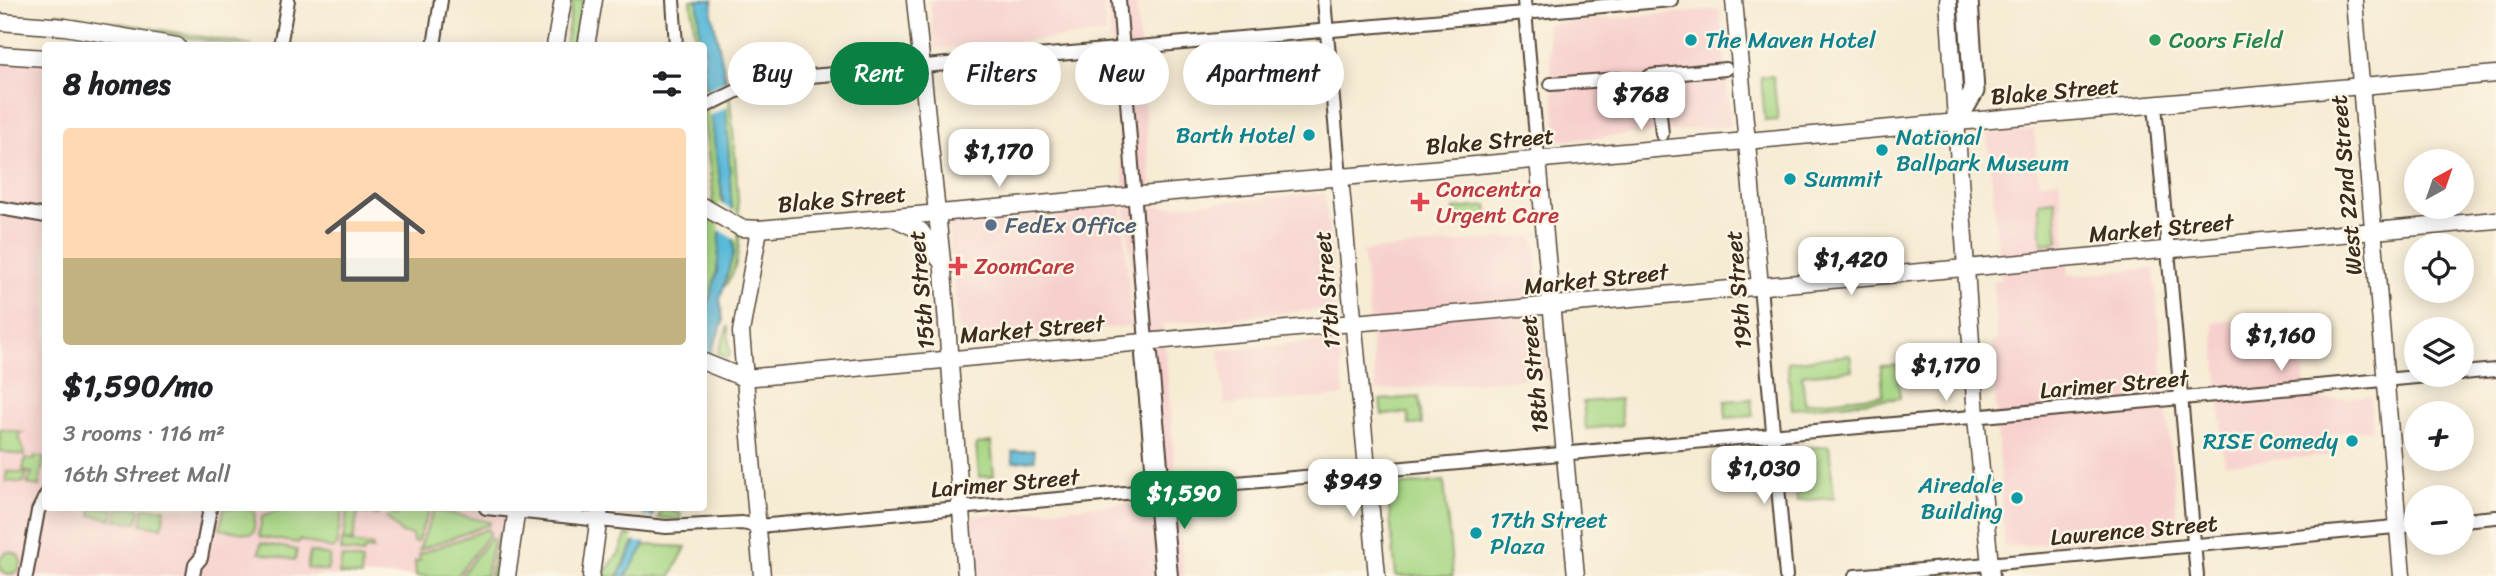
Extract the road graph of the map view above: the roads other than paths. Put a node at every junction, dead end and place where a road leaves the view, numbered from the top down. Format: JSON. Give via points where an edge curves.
{"nodes":[{"id":1,"x":288,"y":0,"type":"edge"},
{"id":2,"x":442,"y":0,"type":"edge"},
{"id":3,"x":562,"y":0,"type":"edge"},
{"id":4,"x":594,"y":0,"type":"edge"},
{"id":5,"x":673,"y":0,"type":"edge"},
{"id":6,"x":915,"y":0,"type":"edge"},
{"id":7,"x":1119,"y":0,"type":"edge"},
{"id":8,"x":1324,"y":0,"type":"edge"},
{"id":9,"x":1671,"y":0,"type":"edge"},
{"id":10,"x":1734,"y":0,"type":"edge"},
{"id":11,"x":1948,"y":0,"type":"edge"},
{"id":12,"x":1968,"y":0,"type":"edge"},
{"id":13,"x":2354,"y":0,"type":"edge"},
{"id":14,"x":1525,"y":6,"type":"edge"},
{"id":15,"x":0,"y":22,"type":"edge"},
{"id":16,"x":1327,"y":30,"type":"junction"},
{"id":17,"x":153,"y":42,"type":"edge"},
{"id":18,"x":281,"y":42,"type":"edge"},
{"id":19,"x":435,"y":42,"type":"edge"},
{"id":20,"x":556,"y":42,"type":"edge"},
{"id":21,"x":587,"y":42,"type":"edge"},
{"id":22,"x":676,"y":42,"type":"edge"},
{"id":23,"x":919,"y":42,"type":"edge"},
{"id":24,"x":1122,"y":42,"type":"edge"},
{"id":25,"x":1169,"y":45,"type":"edge"},
{"id":26,"x":1075,"y":54,"type":"edge"},
{"id":27,"x":0,"y":55,"type":"edge"},
{"id":28,"x":42,"y":58,"type":"edge"},
{"id":29,"x":929,"y":67,"type":"edge"},
{"id":30,"x":1726,"y":69,"type":"dead end"},
{"id":31,"x":2496,"y":74,"type":"edge"},
{"id":32,"x":830,"y":75,"type":"edge"},
{"id":33,"x":1619,"y":79,"type":"tunnel mouth"},
{"id":34,"x":1551,"y":84,"type":"dead end"},
{"id":35,"x":2360,"y":86,"type":"junction"},
{"id":36,"x":707,"y":105,"type":"edge"},
{"id":37,"x":926,"y":105,"type":"edge"},
{"id":38,"x":1127,"y":105,"type":"edge"},
{"id":39,"x":2156,"y":111,"type":"junction"},
{"id":40,"x":1956,"y":122,"type":"junction"},
{"id":41,"x":1662,"y":134,"type":"dead end"},
{"id":42,"x":1747,"y":141,"type":"junction"},
{"id":43,"x":1538,"y":159,"type":"junction"},
{"id":44,"x":1340,"y":177,"type":"junction"},
{"id":45,"x":1134,"y":195,"type":"junction"},
{"id":46,"x":0,"y":208,"type":"edge"},
{"id":47,"x":707,"y":208,"type":"edge"},
{"id":48,"x":937,"y":213,"type":"junction"},
{"id":49,"x":42,"y":215,"type":"edge"},
{"id":50,"x":892,"y":217,"type":"junction"},
{"id":51,"x":2496,"y":220,"type":"edge"},
{"id":52,"x":752,"y":229,"type":"junction"},
{"id":53,"x":2372,"y":233,"type":"junction"},
{"id":54,"x":2168,"y":251,"type":"junction"},
{"id":55,"x":1966,"y":268,"type":"junction"},
{"id":56,"x":943,"y":271,"type":"junction"},
{"id":57,"x":1760,"y":286,"type":"junction"},
{"id":58,"x":1550,"y":306,"type":"junction"},
{"id":59,"x":1353,"y":324,"type":"junction"},
{"id":60,"x":1146,"y":342,"type":"junction"},
{"id":61,"x":950,"y":359,"type":"junction"},
{"id":62,"x":709,"y":365,"type":"edge"},
{"id":63,"x":2496,"y":370,"type":"edge"},
{"id":64,"x":2474,"y":372,"type":"edge"},
{"id":65,"x":744,"y":378,"type":"junction"},
{"id":66,"x":2404,"y":379,"type":"edge"},
{"id":67,"x":2384,"y":381,"type":"junction"},
{"id":68,"x":2182,"y":399,"type":"junction"},
{"id":69,"x":1976,"y":417,"type":"junction"},
{"id":70,"x":1774,"y":434,"type":"junction"},
{"id":71,"x":1565,"y":453,"type":"junction"},
{"id":72,"x":1367,"y":471,"type":"junction"},
{"id":73,"x":1159,"y":490,"type":"junction"},
{"id":74,"x":42,"y":504,"type":"edge"},
{"id":75,"x":961,"y":508,"type":"junction"},
{"id":76,"x":209,"y":511,"type":"edge"},
{"id":77,"x":517,"y":511,"type":"edge"},
{"id":78,"x":553,"y":511,"type":"edge"},
{"id":79,"x":600,"y":513,"type":"edge"},
{"id":80,"x":2496,"y":517,"type":"edge"},
{"id":81,"x":2474,"y":519,"type":"edge"},
{"id":82,"x":758,"y":526,"type":"junction"},
{"id":83,"x":2397,"y":526,"type":"junction"},
{"id":84,"x":2404,"y":526,"type":"edge"},
{"id":85,"x":2194,"y":546,"type":"junction"},
{"id":86,"x":1991,"y":570,"type":"edge"},
{"id":87,"x":26,"y":576,"type":"edge"},
{"id":88,"x":193,"y":576,"type":"edge"},
{"id":89,"x":507,"y":576,"type":"edge"},
{"id":90,"x":591,"y":576,"type":"edge"},
{"id":91,"x":762,"y":576,"type":"edge"},
{"id":92,"x":967,"y":576,"type":"edge"},
{"id":93,"x":1161,"y":576,"type":"edge"},
{"id":94,"x":1171,"y":576,"type":"edge"},
{"id":95,"x":1377,"y":576,"type":"edge"},
{"id":96,"x":1576,"y":576,"type":"edge"},
{"id":97,"x":1786,"y":576,"type":"edge"},
{"id":98,"x":1855,"y":576,"type":"edge"},
{"id":99,"x":2197,"y":576,"type":"edge"},
{"id":100,"x":2402,"y":576,"type":"edge"}],
"edges":[{"from":1,"to":18,"type":"street"},
{"from":2,"to":19,"type":"street"},
{"from":3,"to":20,"type":"main road"},
{"from":4,"to":21,"type":"main road"},
{"from":5,"to":22,"type":"street"},
{"from":6,"to":23,"type":"main road","name":"15th Street"},
{"from":7,"to":24,"type":"street"},
{"from":8,"to":16,"type":"street","name":"17th Street"},
{"from":9,"to":14,"type":"street"},
{"from":10,"to":42,"type":"main road","name":"19th Street"},
{"from":11,"to":40,"type":"main road"},
{"from":12,"to":40,"type":"highway","via":[[1975,86]]},
{"from":13,"to":35,"type":"main road","name":"West 22nd Street"},
{"from":14,"to":16,"type":"street"},
{"from":14,"to":43,"type":"street","name":"18th Street"},
{"from":15,"to":17,"type":"main road"},
{"from":16,"to":25,"type":"street"},
{"from":16,"to":44,"type":"street","name":"17th Street"},
{"from":26,"to":29,"type":"street"},
{"from":27,"to":28,"type":"main road"},
{"from":30,"to":41,"type":"street","via":[[1653,76]]},
{"from":31,"to":35,"type":"main road","name":"Blake Street"},
{"from":32,"to":36,"type":"street","via":[[777,79],[741,88]]},
{"from":33,"to":34,"type":"street"},
{"from":35,"to":39,"type":"main road","name":"Blake Street"},
{"from":35,"to":53,"type":"main road","name":"West 22nd Street"},
{"from":37,"to":48,"type":"main road","name":"15th Street"},
{"from":38,"to":45,"type":"street"},
{"from":39,"to":40,"type":"main road","name":"Blake Street"},
{"from":39,"to":54,"type":"street"},
{"from":40,"to":42,"type":"main road","name":"Blake Street"},
{"from":40,"to":55,"type":"main road"},
{"from":42,"to":43,"type":"main road","name":"Blake Street"},
{"from":42,"to":57,"type":"main road","name":"19th Street"},
{"from":43,"to":44,"type":"main road","name":"Blake Street"},
{"from":43,"to":58,"type":"main road","name":"18th Street"},
{"from":44,"to":45,"type":"main road","name":"Blake Street"},
{"from":44,"to":59,"type":"main road","name":"17th Street"},
{"from":45,"to":48,"type":"main road","name":"Blake Street"},
{"from":45,"to":60,"type":"street"},
{"from":46,"to":49,"type":"street"},
{"from":47,"to":52,"type":"main road"},
{"from":48,"to":50,"type":"main road","name":"Blake Street"},
{"from":48,"to":56,"type":"main road","name":"15th Street"},
{"from":50,"to":52,"type":"main road","name":"Blake Street"},
{"from":50,"to":56,"type":"main road","via":[[925,235]]},
{"from":51,"to":53,"type":"main road","name":"Market Street"},
{"from":52,"to":65,"type":"main road","via":[[743,314]]},
{"from":53,"to":54,"type":"main road","name":"Market Street"},
{"from":53,"to":67,"type":"main road","name":"West 22nd Street"},
{"from":54,"to":55,"type":"main road","name":"Market Street"},
{"from":54,"to":68,"type":"street"},
{"from":55,"to":57,"type":"main road","name":"Market Street"},
{"from":55,"to":69,"type":"main road"},
{"from":56,"to":61,"type":"main road","name":"15th Street"},
{"from":57,"to":58,"type":"main road","name":"Market Street"},
{"from":57,"to":70,"type":"street","name":"19th Street"},
{"from":58,"to":59,"type":"main road","name":"Market Street"},
{"from":58,"to":71,"type":"main road","name":"18th Street"},
{"from":59,"to":60,"type":"main road","name":"Market Street"},
{"from":59,"to":72,"type":"main road","name":"17th Street"},
{"from":60,"to":61,"type":"main road","name":"Market Street"},
{"from":60,"to":73,"type":"street","via":[[1151,354]]},
{"from":61,"to":65,"type":"main road","name":"Market Street"},
{"from":61,"to":75,"type":"main road","name":"15th Street"},
{"from":62,"to":65,"type":"main road","name":"Market Street"},
{"from":63,"to":64,"type":"street"},
{"from":65,"to":82,"type":"main road"},
{"from":66,"to":67,"type":"street","name":"Larimer Street"},
{"from":67,"to":68,"type":"street","name":"Larimer Street"},
{"from":67,"to":83,"type":"main road","name":"West 22nd Street"},
{"from":68,"to":69,"type":"street","name":"Larimer Street"},
{"from":68,"to":85,"type":"street"},
{"from":69,"to":70,"type":"street","name":"Larimer Street"},
{"from":69,"to":86,"type":"main road"},
{"from":70,"to":71,"type":"street","name":"Larimer Street"},
{"from":70,"to":97,"type":"street","name":"19th Street"},
{"from":71,"to":72,"type":"street","name":"Larimer Street"},
{"from":71,"to":96,"type":"main road","name":"18th Street"},
{"from":72,"to":73,"type":"street","name":"Larimer Street"},
{"from":72,"to":95,"type":"main road","name":"17th Street"},
{"from":73,"to":75,"type":"street","name":"Larimer Street"},
{"from":73,"to":93,"type":"street"},
{"from":73,"to":94,"type":"street"},
{"from":74,"to":87,"type":"street"},
{"from":75,"to":82,"type":"street","name":"Larimer Street"},
{"from":75,"to":92,"type":"main road","name":"15th Street"},
{"from":76,"to":88,"type":"street"},
{"from":77,"to":89,"type":"main road"},
{"from":78,"to":79,"type":"street","name":"Larimer Street"},
{"from":79,"to":82,"type":"street","name":"Larimer Street","via":[[617,522],[666,527]]},
{"from":79,"to":90,"type":"main road"},
{"from":80,"to":81,"type":"street"},
{"from":82,"to":91,"type":"main road"},
{"from":83,"to":84,"type":"street","name":"Lawrence Street"},
{"from":83,"to":85,"type":"street","name":"Lawrence Street"},
{"from":83,"to":100,"type":"main road","name":"West 22nd Street"},
{"from":85,"to":86,"type":"street","name":"Lawrence Street"},
{"from":85,"to":99,"type":"street"},
{"from":86,"to":98,"type":"street","name":"Lawrence Street"}]}
